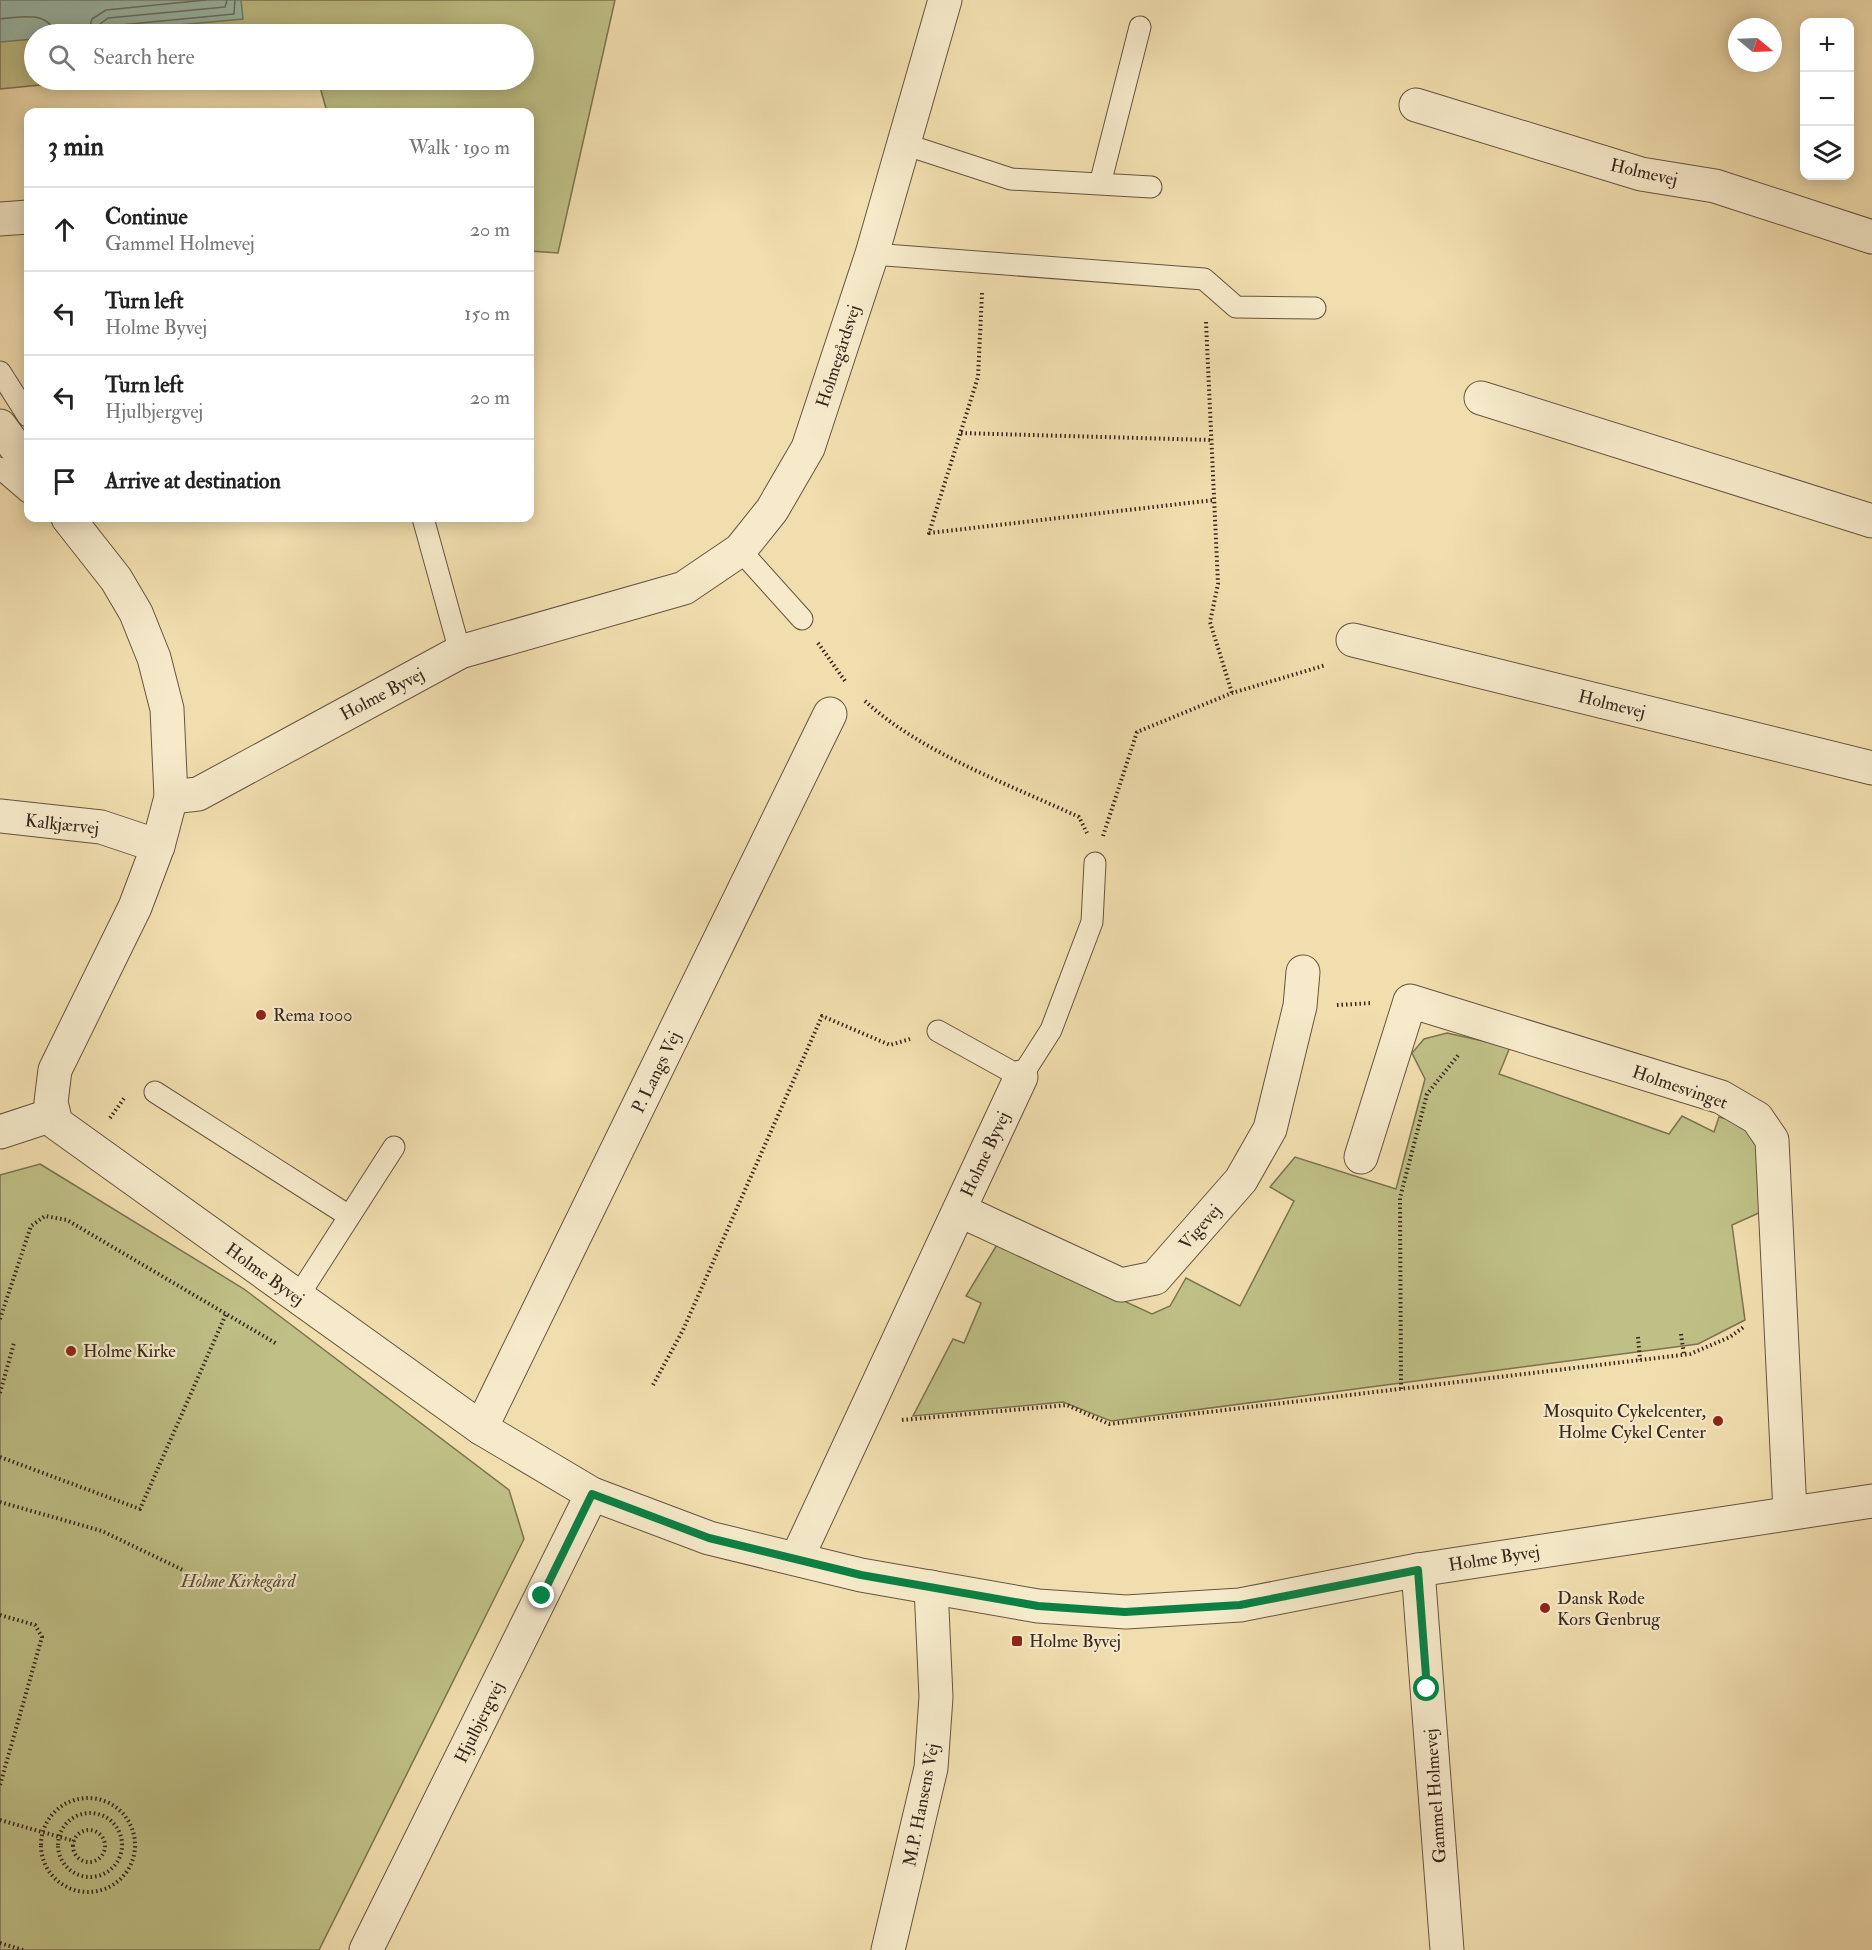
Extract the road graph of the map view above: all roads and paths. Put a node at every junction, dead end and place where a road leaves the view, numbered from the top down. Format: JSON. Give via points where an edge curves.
{"nodes":[{"id":1,"x":945,"y":0,"type":"edge"},
{"id":2,"x":1140,"y":27,"type":"dead end"},
{"id":3,"x":1416,"y":105,"type":"dead end"},
{"id":4,"x":904,"y":144,"type":"junction"},
{"id":5,"x":1100,"y":184,"type":"junction"},
{"id":6,"x":1151,"y":187,"type":"dead end"},
{"id":7,"x":24,"y":217,"type":"edge"},
{"id":8,"x":0,"y":219,"type":"edge"},
{"id":9,"x":1872,"y":237,"type":"edge"},
{"id":10,"x":872,"y":254,"type":"junction"},
{"id":11,"x":983,"y":262,"type":"junction"},
{"id":12,"x":1204,"y":279,"type":"junction"},
{"id":13,"x":1316,"y":308,"type":"dead end"},
{"id":14,"x":0,"y":372,"type":"edge"},
{"id":15,"x":1481,"y":398,"type":"dead end"},
{"id":16,"x":24,"y":410,"type":"edge"},
{"id":17,"x":0,"y":426,"type":"edge"},
{"id":18,"x":961,"y":432,"type":"junction"},
{"id":19,"x":1212,"y":440,"type":"junction"},
{"id":20,"x":24,"y":459,"type":"edge"},
{"id":21,"x":0,"y":468,"type":"edge"},
{"id":22,"x":24,"y":489,"type":"edge"},
{"id":23,"x":1214,"y":500,"type":"junction"},
{"id":24,"x":1872,"y":521,"type":"edge"},
{"id":25,"x":424,"y":522,"type":"edge"},
{"id":26,"x":76,"y":525,"type":"edge"},
{"id":27,"x":740,"y":550,"type":"junction"},
{"id":28,"x":604,"y":612,"type":"joint"},
{"id":29,"x":802,"y":619,"type":"joint"},
{"id":30,"x":1353,"y":640,"type":"joint"},
{"id":31,"x":460,"y":652,"type":"junction"},
{"id":32,"x":846,"y":682,"type":"dead end"},
{"id":33,"x":1232,"y":693,"type":"junction"},
{"id":34,"x":863,"y":699,"type":"dead end"},
{"id":35,"x":830,"y":714,"type":"dead end"},
{"id":36,"x":1872,"y":768,"type":"edge"},
{"id":37,"x":171,"y":797,"type":"junction"},
{"id":38,"x":0,"y":816,"type":"edge"},
{"id":39,"x":158,"y":846,"type":"junction"},
{"id":40,"x":1095,"y":862,"type":"junction"},
{"id":41,"x":1303,"y":972,"type":"dead end"},
{"id":42,"x":1410,"y":1001,"type":"junction"},
{"id":43,"x":1300,"y":1006,"type":"junction"},
{"id":44,"x":1483,"y":1024,"type":"junction"},
{"id":45,"x":938,"y":1031,"type":"joint"},
{"id":46,"x":1021,"y":1077,"type":"junction"},
{"id":47,"x":155,"y":1092,"type":"joint"},
{"id":48,"x":52,"y":1115,"type":"junction"},
{"id":49,"x":0,"y":1132,"type":"edge"},
{"id":50,"x":394,"y":1147,"type":"dead end"},
{"id":51,"x":89,"y":1148,"type":"junction"},
{"id":52,"x":1361,"y":1156,"type":"dead end"},
{"id":53,"x":959,"y":1210,"type":"junction"},
{"id":54,"x":349,"y":1216,"type":"junction"},
{"id":55,"x":297,"y":1298,"type":"junction"},
{"id":56,"x":1779,"y":1300,"type":"junction"},
{"id":57,"x":226,"y":1314,"type":"junction"},
{"id":58,"x":0,"y":1319,"type":"edge"},
{"id":59,"x":1681,"y":1334,"type":"dead end"},
{"id":60,"x":1638,"y":1337,"type":"dead end"},
{"id":61,"x":14,"y":1344,"type":"dead end"},
{"id":62,"x":277,"y":1344,"type":"dead end"},
{"id":63,"x":1684,"y":1355,"type":"junction"},
{"id":64,"x":1640,"y":1360,"type":"junction"},
{"id":65,"x":653,"y":1385,"type":"dead end"},
{"id":66,"x":1401,"y":1389,"type":"junction"},
{"id":67,"x":0,"y":1393,"type":"edge"},
{"id":68,"x":859,"y":1424,"type":"junction"},
{"id":69,"x":481,"y":1428,"type":"junction"},
{"id":70,"x":0,"y":1457,"type":"edge"},
{"id":71,"x":592,"y":1494,"type":"junction"},
{"id":72,"x":1872,"y":1501,"type":"edge"},
{"id":73,"x":0,"y":1502,"type":"edge"},
{"id":74,"x":1790,"y":1512,"type":"junction"},
{"id":75,"x":797,"y":1558,"type":"junction"},
{"id":76,"x":185,"y":1570,"type":"dead end"},
{"id":77,"x":1418,"y":1570,"type":"junction"},
{"id":78,"x":931,"y":1587,"type":"junction"},
{"id":79,"x":0,"y":1615,"type":"edge"},
{"id":80,"x":0,"y":1785,"type":"edge"},
{"id":81,"x":0,"y":1820,"type":"edge"},
{"id":82,"x":43,"y":1833,"type":"junction"},
{"id":83,"x":59,"y":1836,"type":"junction"},
{"id":84,"x":74,"y":1841,"type":"junction"},
{"id":85,"x":0,"y":1943,"type":"edge"},
{"id":86,"x":22,"y":1950,"type":"edge"},
{"id":87,"x":366,"y":1950,"type":"edge"},
{"id":88,"x":888,"y":1950,"type":"edge"},
{"id":89,"x":1447,"y":1950,"type":"edge"}],
"edges":[{"from":1,"to":4,"type":"street","name":"Holmegårdsvej"},
{"from":2,"to":5,"type":"lane"},
{"from":3,"to":9,"type":"street","name":"Holmevej","via":[[1641,174],[1715,186]]},
{"from":4,"to":5,"type":"lane","via":[[1011,179]]},
{"from":4,"to":10,"type":"street","name":"Holmegårdsvej"},
{"from":5,"to":6,"type":"lane"},
{"from":7,"to":8,"type":"street"},
{"from":10,"to":11,"type":"lane"},
{"from":10,"to":27,"type":"street","name":"Holmegårdsvej","via":[[808,448],[772,510]]},
{"from":11,"to":12,"type":"lane"},
{"from":11,"to":18,"type":"path","via":[[978,377]]},
{"from":12,"to":13,"type":"lane","via":[[1236,307]]},
{"from":12,"to":19,"type":"path"},
{"from":14,"to":16,"type":"lane"},
{"from":15,"to":24,"type":"street"},
{"from":17,"to":20,"type":"street"},
{"from":18,"to":19,"type":"path"},
{"from":18,"to":23,"type":"path","via":[[929,533]]},
{"from":19,"to":23,"type":"path"},
{"from":21,"to":22,"type":"lane"},
{"from":23,"to":33,"type":"path","via":[[1218,584],[1210,622]]},
{"from":25,"to":31,"type":"lane"},
{"from":26,"to":37,"type":"street","via":[[136,613],[154,658],[167,709]]},
{"from":27,"to":28,"type":"street","name":"Holmegårdsvej","via":[[684,588]]},
{"from":27,"to":29,"type":"lane"},
{"from":28,"to":31,"type":"street","name":"Holme Byvej"},
{"from":29,"to":32,"type":"path"},
{"from":30,"to":33,"type":"path","via":[[1339,662]]},
{"from":30,"to":36,"type":"street","name":"Holmevej"},
{"from":31,"to":37,"type":"street","name":"Holme Byvej","via":[[198,794]]},
{"from":33,"to":40,"type":"path","via":[[1137,732]]},
{"from":34,"to":40,"type":"path","via":[[881,715],[953,759],[1079,817],[1089,836]]},
{"from":35,"to":69,"type":"street","name":"P. Langs Vej"},
{"from":37,"to":39,"type":"street"},
{"from":38,"to":39,"type":"street","name":"Kalkjærvej","via":[[101,827]]},
{"from":39,"to":48,"type":"street","via":[[135,907],[55,1070]]},
{"from":40,"to":46,"type":"lane","via":[[1092,922],[1051,1030]]},
{"from":41,"to":43,"type":"street","name":"Vigevej"},
{"from":42,"to":43,"type":"path"},
{"from":42,"to":44,"type":"street","name":"Holmesvinget"},
{"from":42,"to":52,"type":"street"},
{"from":43,"to":53,"type":"street","name":"Vigevej","via":[[1270,1129],[1240,1180],[1155,1278],[1121,1285]]},
{"from":44,"to":56,"type":"street","name":"Holmesvinget","via":[[1721,1097],[1756,1118],[1772,1140]]},
{"from":44,"to":66,"type":"path","via":[[1427,1094],[1400,1198]]},
{"from":45,"to":46,"type":"lane"},
{"from":45,"to":65,"type":"path","via":[[890,1044],[822,1016],[683,1329]]},
{"from":46,"to":53,"type":"street","name":"Holme Byvej"},
{"from":47,"to":51,"type":"path","via":[[127,1094]]},
{"from":47,"to":54,"type":"lane"},
{"from":48,"to":49,"type":"street"},
{"from":48,"to":51,"type":"street","name":"Holme Byvej","via":[[62,1130]]},
{"from":50,"to":54,"type":"lane"},
{"from":51,"to":55,"type":"street","name":"Holme Byvej"},
{"from":53,"to":68,"type":"street","name":"Holme Byvej"},
{"from":54,"to":55,"type":"lane"},
{"from":55,"to":69,"type":"street","name":"Holme Byvej"},
{"from":56,"to":63,"type":"path","via":[[1730,1337]]},
{"from":56,"to":74,"type":"street","name":"Holmesvinget"},
{"from":57,"to":58,"type":"path","via":[[67,1220],[45,1216],[31,1226]]},
{"from":57,"to":62,"type":"path"},
{"from":57,"to":70,"type":"path","via":[[140,1509]]},
{"from":59,"to":63,"type":"path"},
{"from":60,"to":64,"type":"path"},
{"from":61,"to":67,"type":"path"},
{"from":63,"to":64,"type":"path"},
{"from":64,"to":66,"type":"path"},
{"from":66,"to":68,"type":"path","via":[[1109,1424],[1067,1405]]},
{"from":68,"to":75,"type":"street","name":"Holme Byvej"},
{"from":69,"to":71,"type":"street","name":"Holme Byvej"},
{"from":71,"to":75,"type":"street","name":"Holme Byvej","via":[[709,1538]]},
{"from":71,"to":87,"type":"street","name":"Hjulbjergvej"},
{"from":72,"to":74,"type":"street","name":"Holme Byvej"},
{"from":73,"to":76,"type":"path","via":[[102,1532]]},
{"from":74,"to":77,"type":"street","name":"Holme Byvej"},
{"from":75,"to":78,"type":"street","name":"Holme Byvej","via":[[861,1575]]},
{"from":77,"to":78,"type":"street","name":"Holme Byvej","via":[[1240,1605],[1125,1612],[1038,1606]]},
{"from":77,"to":89,"type":"street","name":"Gammel Holmevej"},
{"from":78,"to":88,"type":"street","name":"M.P. Hansens Vej","via":[[936,1697],[931,1768]]},
{"from":79,"to":80,"type":"path","via":[[35,1625],[42,1637]]},
{"from":81,"to":82,"type":"path"},
{"from":82,"to":82,"type":"path","via":[[62,1806],[93,1798],[116,1808],[132,1826],[134,1858],[115,1884],[92,1892],[68,1888],[45,1865]]},
{"from":82,"to":83,"type":"path"},
{"from":83,"to":83,"type":"path","via":[[74,1817],[98,1814],[118,1829],[121,1854],[106,1873],[81,1876],[62,1861]]},
{"from":83,"to":84,"type":"path"},
{"from":84,"to":84,"type":"path","via":[[78,1834],[95,1830],[106,1842],[105,1851],[100,1858],[85,1861],[77,1857]]},
{"from":85,"to":86,"type":"path"}]}
